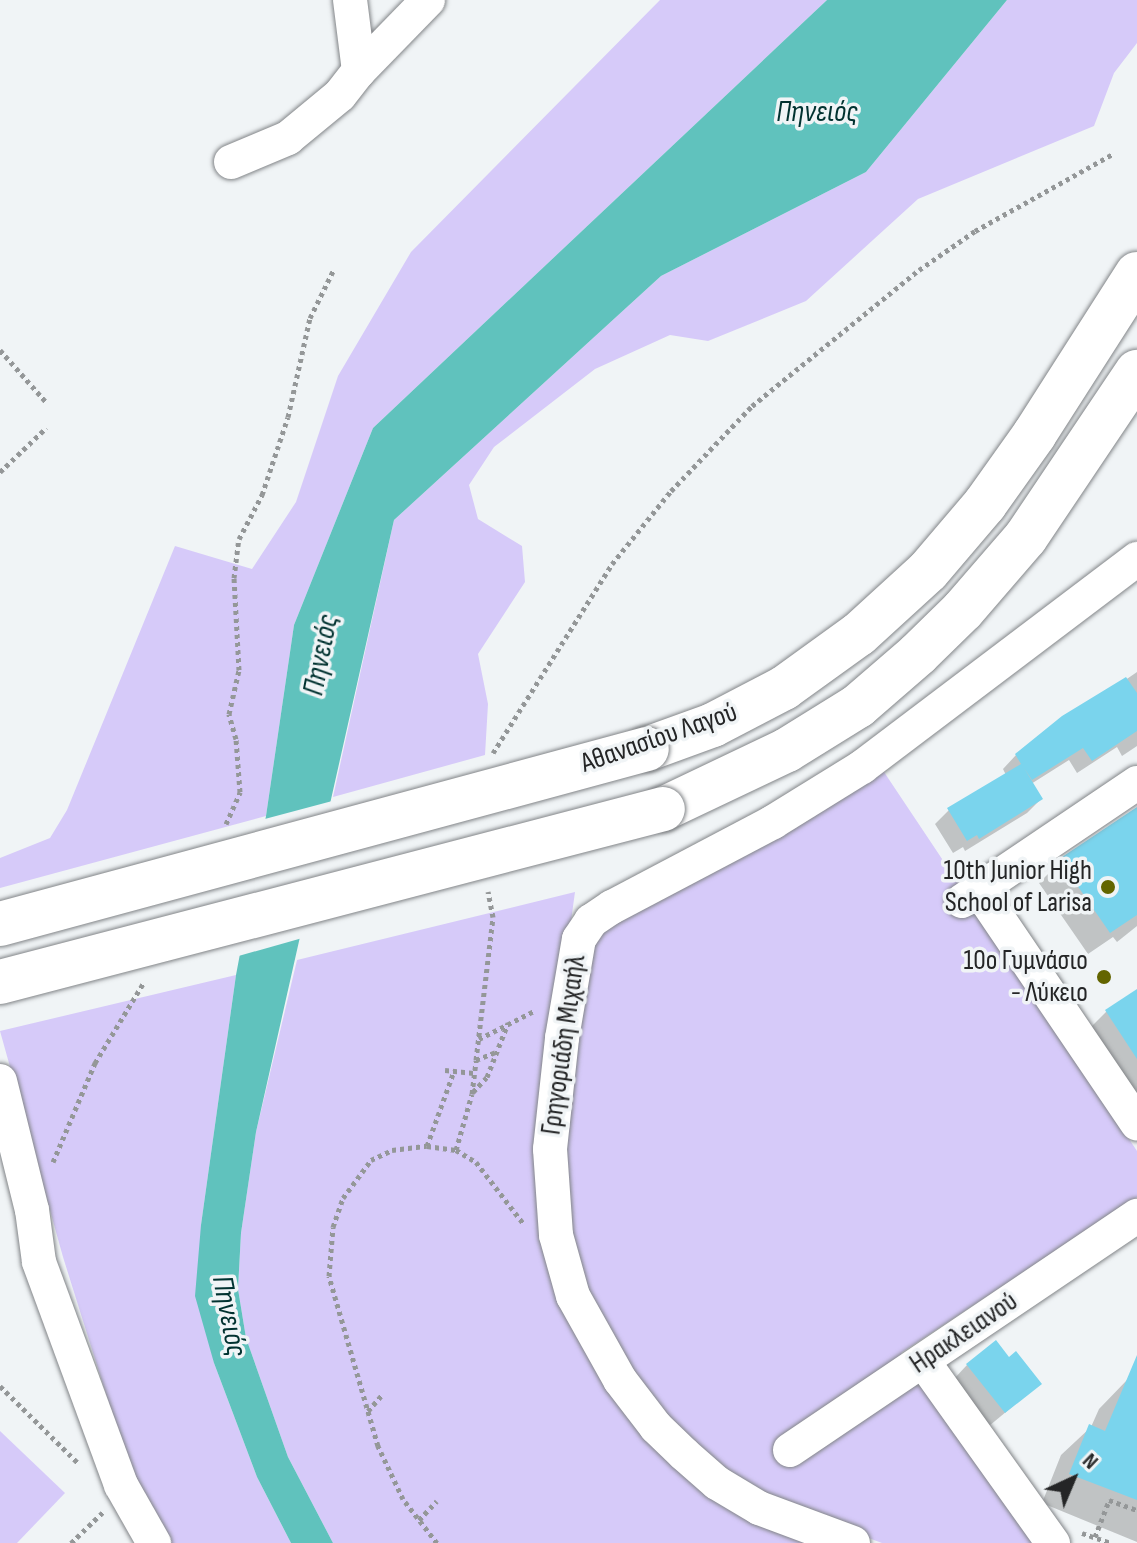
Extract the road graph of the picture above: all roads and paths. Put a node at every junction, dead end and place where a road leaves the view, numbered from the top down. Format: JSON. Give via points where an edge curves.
{"nodes":[{"id":1,"x":350,"y":0,"type":"edge"},
{"id":2,"x":428,"y":0,"type":"edge"},
{"id":3,"x":359,"y":71,"type":"junction"},
{"id":4,"x":1113,"y":154,"type":"dead end"},
{"id":5,"x":231,"y":162,"type":"dead end"},
{"id":6,"x":334,"y":269,"type":"dead end"},
{"id":7,"x":1137,"y":274,"type":"edge"},
{"id":8,"x":0,"y":350,"type":"edge"},
{"id":9,"x":1137,"y":372,"type":"edge"},
{"id":10,"x":46,"y":402,"type":"dead end"},
{"id":11,"x":46,"y":428,"type":"dead end"},
{"id":12,"x":0,"y":472,"type":"edge"},
{"id":13,"x":1137,"y":559,"type":"edge"},
{"id":14,"x":487,"y":764,"type":"dead end"},
{"id":15,"x":1137,"y":783,"type":"edge"},
{"id":16,"x":224,"y":828,"type":"dead end"},
{"id":17,"x":485,"y":879,"type":"dead end"},
{"id":18,"x":0,"y":924,"type":"edge"},
{"id":19,"x":145,"y":979,"type":"dead end"},
{"id":20,"x":0,"y":982,"type":"edge"},
{"id":21,"x":569,"y":1001,"type":"junction"},
{"id":22,"x":508,"y":1022,"type":"junction"},
{"id":23,"x":478,"y":1040,"type":"junction"},
{"id":24,"x":496,"y":1052,"type":"junction"},
{"id":25,"x":476,"y":1060,"type":"junction"},
{"id":26,"x":445,"y":1070,"type":"dead end"},
{"id":27,"x":454,"y":1071,"type":"junction"},
{"id":28,"x":474,"y":1073,"type":"junction"},
{"id":29,"x":0,"y":1081,"type":"edge"},
{"id":30,"x":472,"y":1094,"type":"junction"},
{"id":31,"x":1137,"y":1123,"type":"edge"},
{"id":32,"x":427,"y":1146,"type":"junction"},
{"id":33,"x":456,"y":1150,"type":"junction"},
{"id":34,"x":32,"y":1210,"type":"junction"},
{"id":35,"x":1137,"y":1216,"type":"edge"},
{"id":36,"x":530,"y":1233,"type":"dead end"},
{"id":37,"x":923,"y":1361,"type":"junction"},
{"id":38,"x":0,"y":1386,"type":"edge"},
{"id":39,"x":382,"y":1395,"type":"dead end"},
{"id":40,"x":367,"y":1411,"type":"junction"},
{"id":41,"x":790,"y":1450,"type":"dead end"},
{"id":42,"x":87,"y":1472,"type":"dead end"},
{"id":43,"x":437,"y":1501,"type":"dead end"},
{"id":44,"x":1137,"y":1510,"type":"edge"},
{"id":45,"x":108,"y":1520,"type":"dead end"},
{"id":46,"x":419,"y":1520,"type":"junction"},
{"id":47,"x":1095,"y":1537,"type":"dead end"},
{"id":48,"x":72,"y":1543,"type":"edge"},
{"id":49,"x":154,"y":1543,"type":"edge"},
{"id":50,"x":437,"y":1543,"type":"edge"},
{"id":51,"x":853,"y":1543,"type":"edge"},
{"id":52,"x":1053,"y":1543,"type":"edge"}],
"edges":[{"from":1,"to":3,"type":"street"},
{"from":2,"to":3,"type":"street"},
{"from":3,"to":5,"type":"street","via":[[340,95],[288,138]]},
{"from":4,"to":14,"type":"path","via":[[975,231],[919,270],[752,406],[671,491],[612,564]]},
{"from":6,"to":16,"type":"path","via":[[310,318],[288,417],[262,495],[239,539],[234,578],[239,670],[229,714],[240,792]]},
{"from":7,"to":18,"type":"highway","name":"Αθανασίου Λαγού","bridge":true,"via":[[1026,446],[928,571],[859,634],[784,688],[713,725],[647,749]]},
{"from":8,"to":10,"type":"path"},
{"from":9,"to":20,"type":"highway","name":"Αθανασίου Λαγού","bridge":true,"via":[[1026,537],[963,610],[858,706],[787,750],[663,809]]},
{"from":11,"to":12,"type":"path"},
{"from":13,"to":21,"type":"street","name":"Γρηγοριάδη Μιχαήλ","via":[[862,767],[591,921],[579,939]]},
{"from":15,"to":31,"type":"street","via":[[970,896]]},
{"from":17,"to":23,"type":"path","via":[[493,917]]},
{"from":19,"to":34,"type":"path","via":[[95,1063]]},
{"from":21,"to":22,"type":"path"},
{"from":21,"to":51,"type":"street","name":"Γρηγοριάδη Μιχαήλ","via":[[550,1181],[556,1235],[573,1296],[589,1328],[656,1427],[717,1483],[759,1508]]},
{"from":22,"to":23,"type":"path"},
{"from":22,"to":24,"type":"path"},
{"from":23,"to":25,"type":"path"},
{"from":24,"to":25,"type":"path"},
{"from":24,"to":30,"type":"path","via":[[487,1077]]},
{"from":25,"to":28,"type":"path"},
{"from":26,"to":27,"type":"path"},
{"from":27,"to":28,"type":"path"},
{"from":27,"to":32,"type":"path"},
{"from":28,"to":30,"type":"path"},
{"from":29,"to":34,"type":"street"},
{"from":30,"to":33,"type":"path"},
{"from":32,"to":33,"type":"path"},
{"from":32,"to":40,"type":"path","via":[[392,1150],[371,1160],[343,1198],[333,1227],[329,1276]]},
{"from":33,"to":36,"type":"path","via":[[488,1175]]},
{"from":34,"to":49,"type":"street","via":[[39,1262],[60,1327],[121,1485]]},
{"from":35,"to":37,"type":"street","name":"Ηρακλειανού"},
{"from":37,"to":41,"type":"street","name":"Ηρακλειανού"},
{"from":37,"to":52,"type":"street"},
{"from":38,"to":42,"type":"path"},
{"from":39,"to":40,"type":"path"},
{"from":40,"to":46,"type":"path","via":[[397,1485]]},
{"from":43,"to":46,"type":"path"},
{"from":44,"to":47,"type":"path","via":[[1109,1500]]},
{"from":45,"to":48,"type":"path","via":[[107,1508]]},
{"from":46,"to":50,"type":"path"}]}
